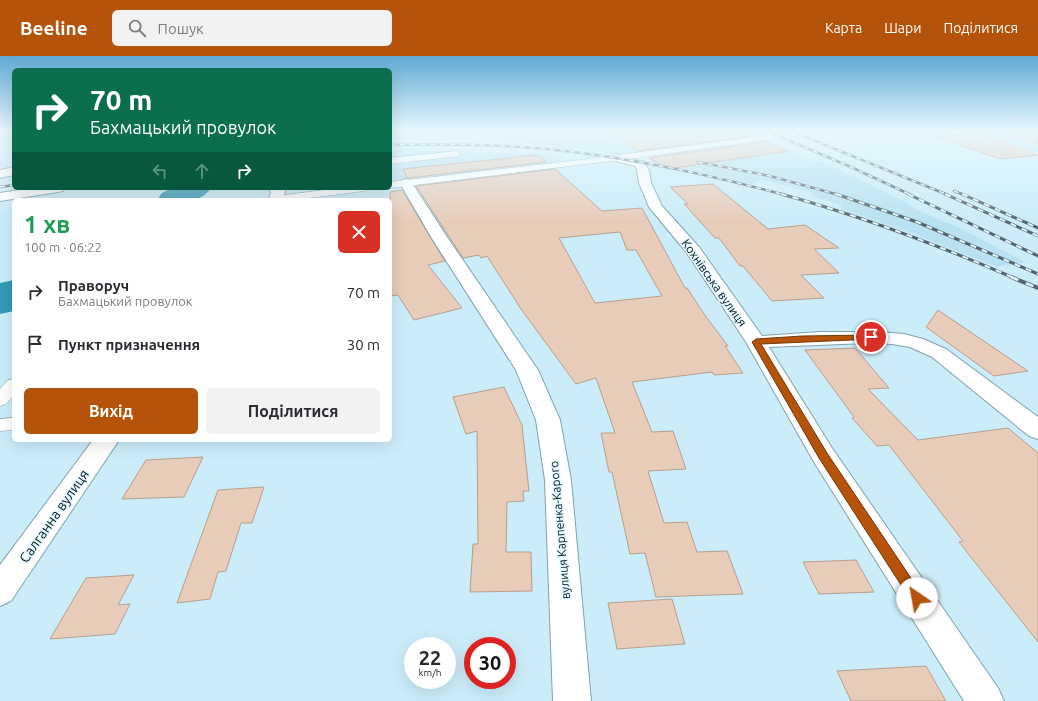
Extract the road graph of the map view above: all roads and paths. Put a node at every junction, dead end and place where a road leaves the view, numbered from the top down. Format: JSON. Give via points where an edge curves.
{"nodes":[{"id":1,"x":598,"y":161,"type":"edge"},
{"id":2,"x":628,"y":161,"type":"edge"},
{"id":3,"x":392,"y":163,"type":"edge"},
{"id":4,"x":12,"y":171,"type":"edge"},
{"id":5,"x":0,"y":174,"type":"edge"},
{"id":6,"x":399,"y":180,"type":"edge"},
{"id":7,"x":45,"y":190,"type":"edge"},
{"id":8,"x":342,"y":190,"type":"edge"},
{"id":9,"x":276,"y":196,"type":"edge"},
{"id":10,"x":0,"y":197,"type":"edge"},
{"id":11,"x":756,"y":342,"type":"junction"},
{"id":12,"x":12,"y":386,"type":"edge"},
{"id":13,"x":0,"y":400,"type":"edge"},
{"id":14,"x":12,"y":424,"type":"edge"},
{"id":15,"x":0,"y":425,"type":"edge"},
{"id":16,"x":1038,"y":430,"type":"edge"},
{"id":17,"x":106,"y":442,"type":"edge"},
{"id":18,"x":0,"y":591,"type":"edge"},
{"id":19,"x":572,"y":701,"type":"edge"},
{"id":20,"x":985,"y":701,"type":"edge"}],
"edges":[{"from":1,"to":6,"type":"lane"},
{"from":2,"to":11,"type":"street","name":"Кохнівська вулиця","via":[[639,164],[656,207],[693,250]]},
{"from":3,"to":6,"type":"lane","via":[[395,164]]},
{"from":4,"to":5,"type":"street"},
{"from":6,"to":19,"type":"street","name":"вулиця Карпенка-Карого","via":[[527,370],[548,420],[558,480]]},
{"from":7,"to":10,"type":"street"},
{"from":8,"to":9,"type":"lane"},
{"from":11,"to":16,"type":"street","via":[[871,337],[899,338],[927,346]]},
{"from":11,"to":20,"type":"street","name":"Кохнівська вулиця","via":[[823,455]]},
{"from":12,"to":13,"type":"lane"},
{"from":14,"to":15,"type":"lane"},
{"from":17,"to":18,"type":"street","name":"Салганна вулиця"}]}
